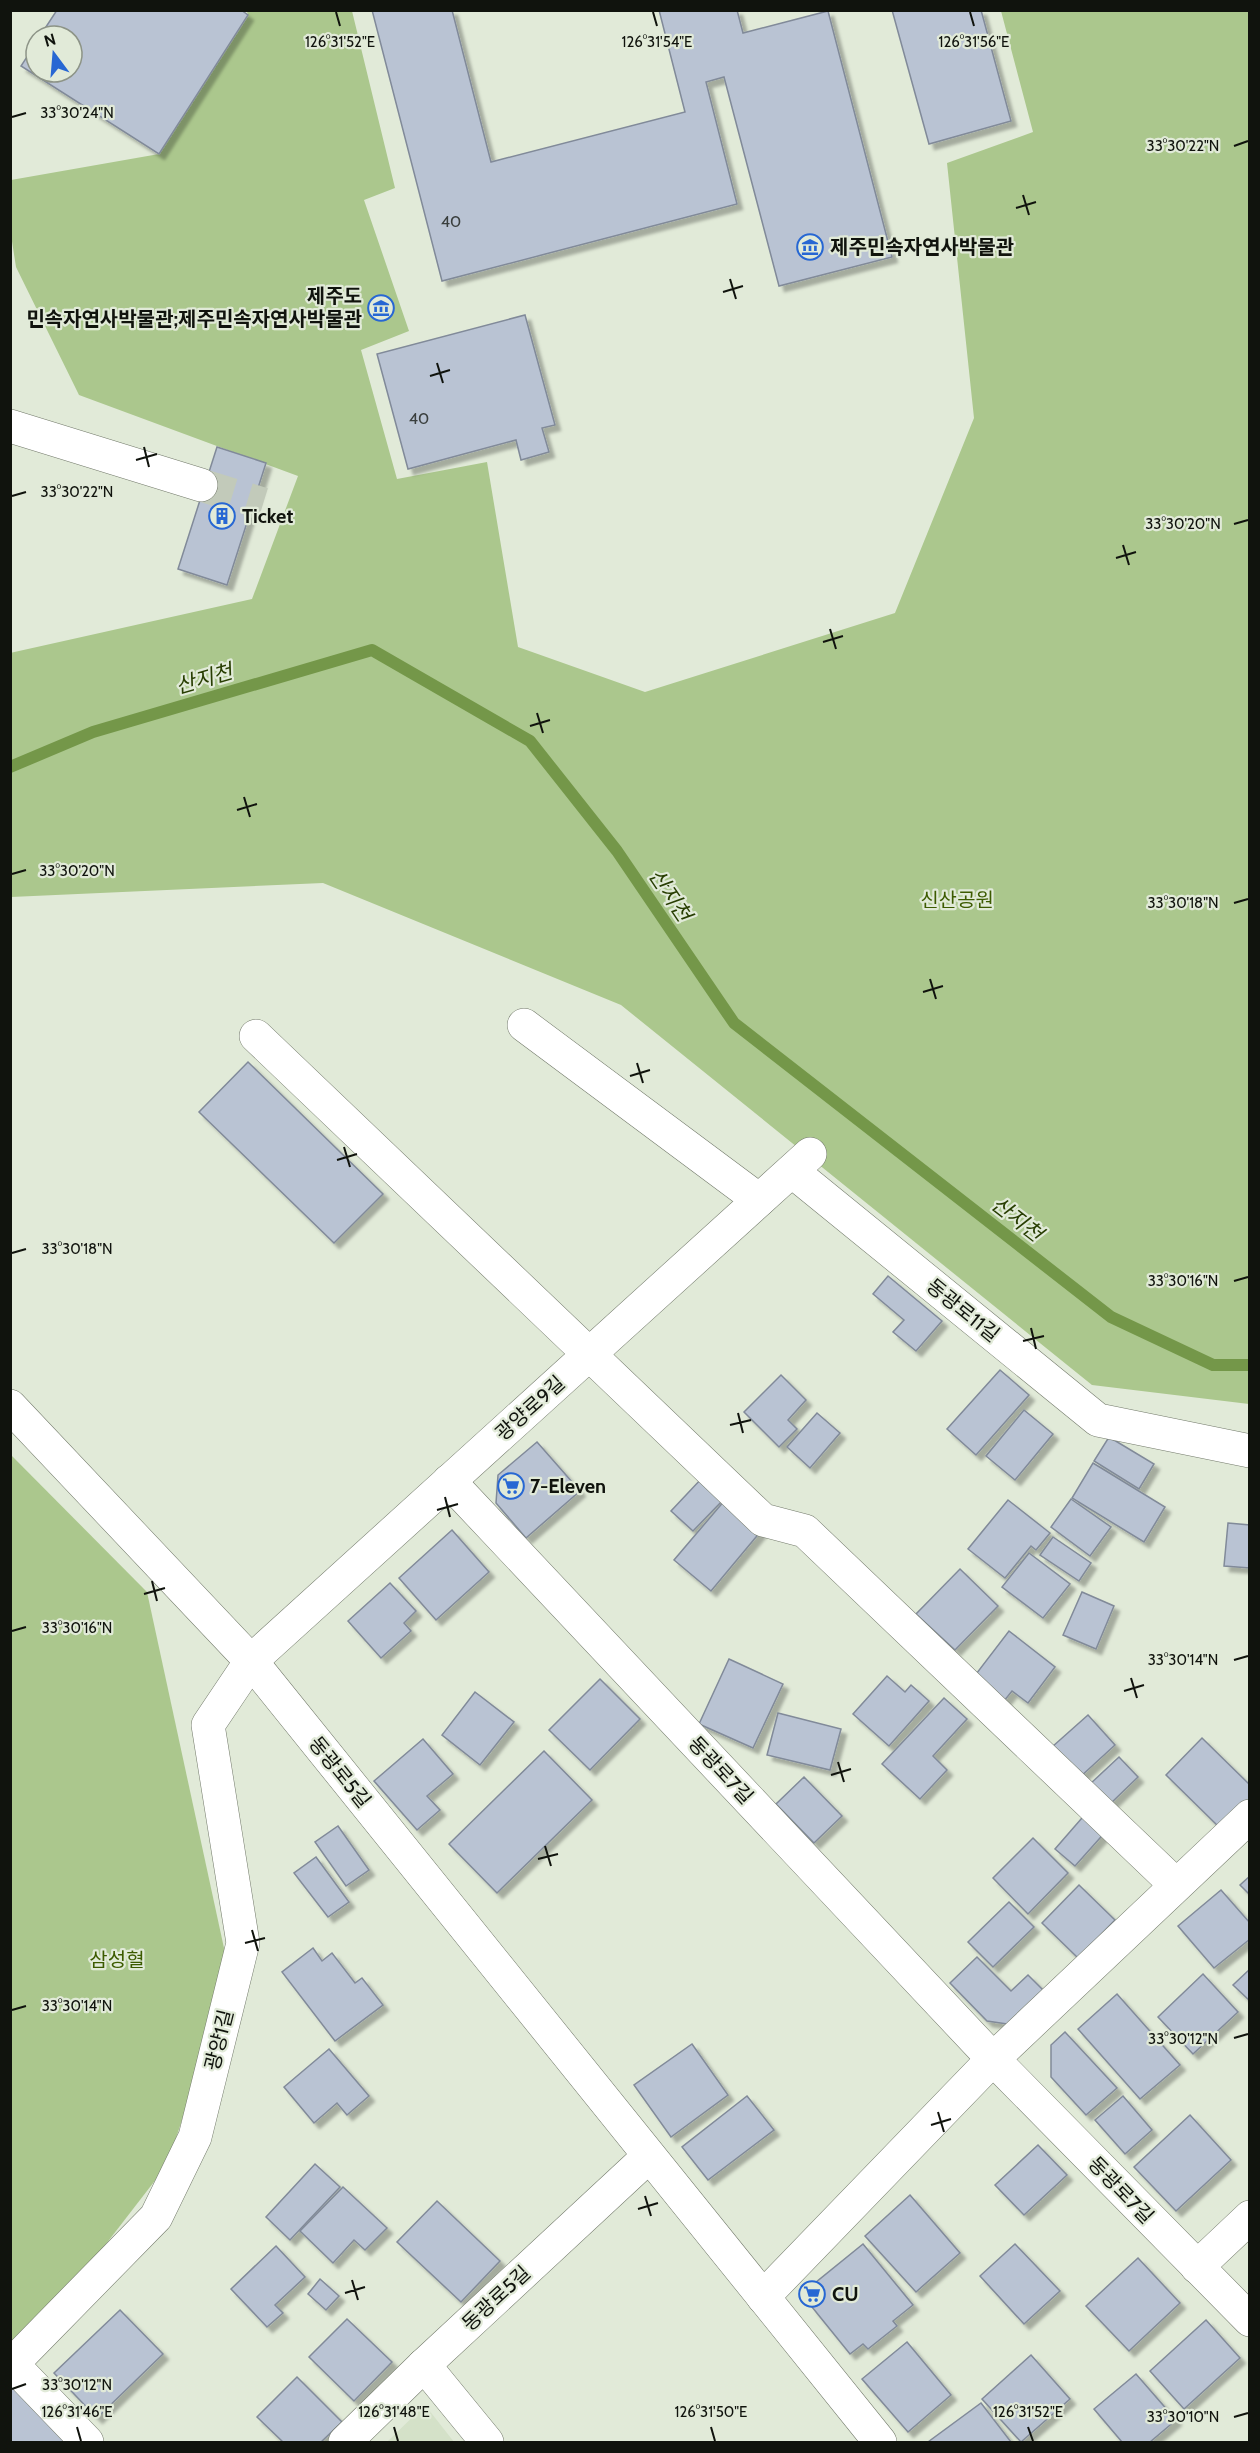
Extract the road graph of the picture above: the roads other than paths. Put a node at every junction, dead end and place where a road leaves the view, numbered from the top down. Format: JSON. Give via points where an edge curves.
{"nodes":[{"id":1,"x":10,"y":426,"type":"edge"},
{"id":2,"x":201,"y":485,"type":"tunnel mouth"},
{"id":3,"x":524,"y":1025,"type":"dead end"},
{"id":4,"x":256,"y":1036,"type":"dead end"},
{"id":5,"x":801,"y":1163,"type":"joint"},
{"id":6,"x":759,"y":1200,"type":"junction"},
{"id":7,"x":590,"y":1354,"type":"junction"},
{"id":8,"x":10,"y":1406,"type":"edge"},
{"id":9,"x":1250,"y":1451,"type":"edge"},
{"id":10,"x":449,"y":1481,"type":"junction"},
{"id":11,"x":251,"y":1662,"type":"junction"},
{"id":12,"x":1250,"y":1816,"type":"edge"},
{"id":13,"x":1176,"y":1885,"type":"junction"},
{"id":14,"x":993,"y":2059,"type":"junction"},
{"id":15,"x":649,"y":2156,"type":"junction"},
{"id":16,"x":1250,"y":2217,"type":"edge"},
{"id":17,"x":1197,"y":2267,"type":"junction"},
{"id":18,"x":763,"y":2297,"type":"junction"},
{"id":19,"x":1250,"y":2320,"type":"edge"},
{"id":20,"x":12,"y":2365,"type":"edge"},
{"id":21,"x":424,"y":2365,"type":"junction"},
{"id":22,"x":87,"y":2442,"type":"edge"},
{"id":23,"x":345,"y":2442,"type":"edge"},
{"id":24,"x":487,"y":2442,"type":"edge"},
{"id":25,"x":880,"y":2442,"type":"edge"}],
"edges":[{"from":1,"to":2,"type":"street"},
{"from":3,"to":6,"type":"street"},
{"from":4,"to":7,"type":"street"},
{"from":5,"to":6,"type":"street","name":"광양로9길"},
{"from":5,"to":9,"type":"street","name":"동광로11길","via":[[1098,1420]]},
{"from":6,"to":7,"type":"street","name":"광양로9길"},
{"from":7,"to":10,"type":"street","name":"광양로9길"},
{"from":7,"to":13,"type":"street","via":[[763,1520],[805,1531]]},
{"from":8,"to":11,"type":"street","name":"동광로5길"},
{"from":10,"to":11,"type":"street","name":"광양로9길"},
{"from":10,"to":14,"type":"street","name":"동광로7길"},
{"from":11,"to":15,"type":"street","name":"동광로5길"},
{"from":11,"to":20,"type":"street","name":"광양1길","via":[[208,1725],[243,1943],[195,2138],[156,2217]]},
{"from":12,"to":13,"type":"street"},
{"from":13,"to":14,"type":"street"},
{"from":14,"to":17,"type":"street","name":"동광로7길"},
{"from":14,"to":18,"type":"street"},
{"from":15,"to":18,"type":"street","name":"동광로5길"},
{"from":15,"to":21,"type":"street","name":"동광로5길"},
{"from":16,"to":17,"type":"street"},
{"from":17,"to":19,"type":"street","name":"동광로7길"},
{"from":18,"to":25,"type":"street","name":"동광로5길"},
{"from":20,"to":22,"type":"street"},
{"from":21,"to":23,"type":"street","name":"동광로5길"},
{"from":21,"to":24,"type":"street"}]}
